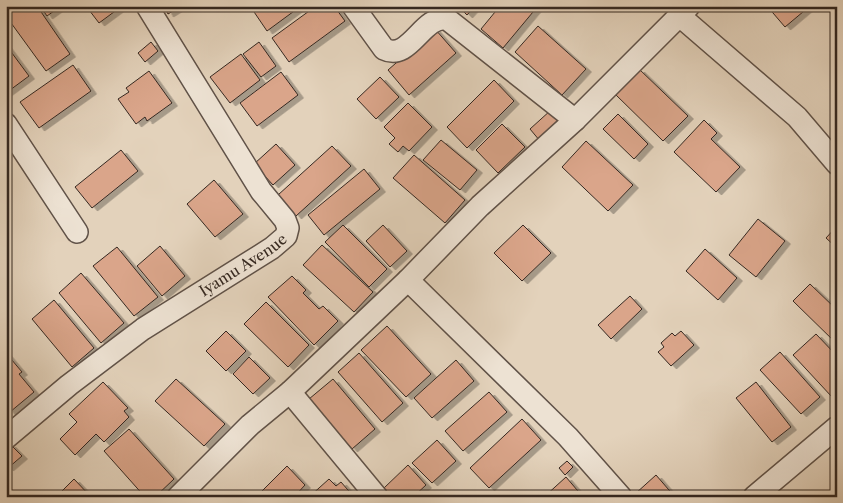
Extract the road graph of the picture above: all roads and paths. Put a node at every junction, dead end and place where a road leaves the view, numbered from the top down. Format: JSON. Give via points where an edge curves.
{"nodes":[{"id":1,"x":148,"y":6,"type":"edge"},
{"id":2,"x":353,"y":6,"type":"edge"},
{"id":3,"x":685,"y":11,"type":"edge"},
{"id":4,"x":575,"y":120,"type":"junction"},
{"id":5,"x":6,"y":124,"type":"edge"},
{"id":6,"x":837,"y":164,"type":"edge"},
{"id":7,"x":77,"y":232,"type":"dead end"},
{"id":8,"x":408,"y":280,"type":"junction"},
{"id":9,"x":290,"y":392,"type":"junction"},
{"id":10,"x":837,"y":427,"type":"edge"},
{"id":11,"x":6,"y":438,"type":"edge"},
{"id":12,"x":178,"y":497,"type":"edge"},
{"id":13,"x":377,"y":497,"type":"edge"},
{"id":14,"x":621,"y":497,"type":"edge"},
{"id":15,"x":754,"y":497,"type":"edge"}],
"edges":[{"from":1,"to":11,"type":"street","name":"Iyamu Avenue","via":[[261,192],[285,220],[286,236],[143,329]]},
{"from":2,"to":4,"type":"street","via":[[378,42],[390,52],[398,52],[432,23],[441,18],[447,19]]},
{"from":3,"to":4,"type":"street"},
{"from":3,"to":6,"type":"street","via":[[797,118]]},
{"from":4,"to":8,"type":"street","via":[[480,206]]},
{"from":5,"to":7,"type":"street"},
{"from":8,"to":9,"type":"street"},
{"from":8,"to":14,"type":"street","via":[[568,437]]},
{"from":9,"to":12,"type":"street","via":[[250,425]]},
{"from":9,"to":13,"type":"street"},
{"from":10,"to":15,"type":"street"}]}
